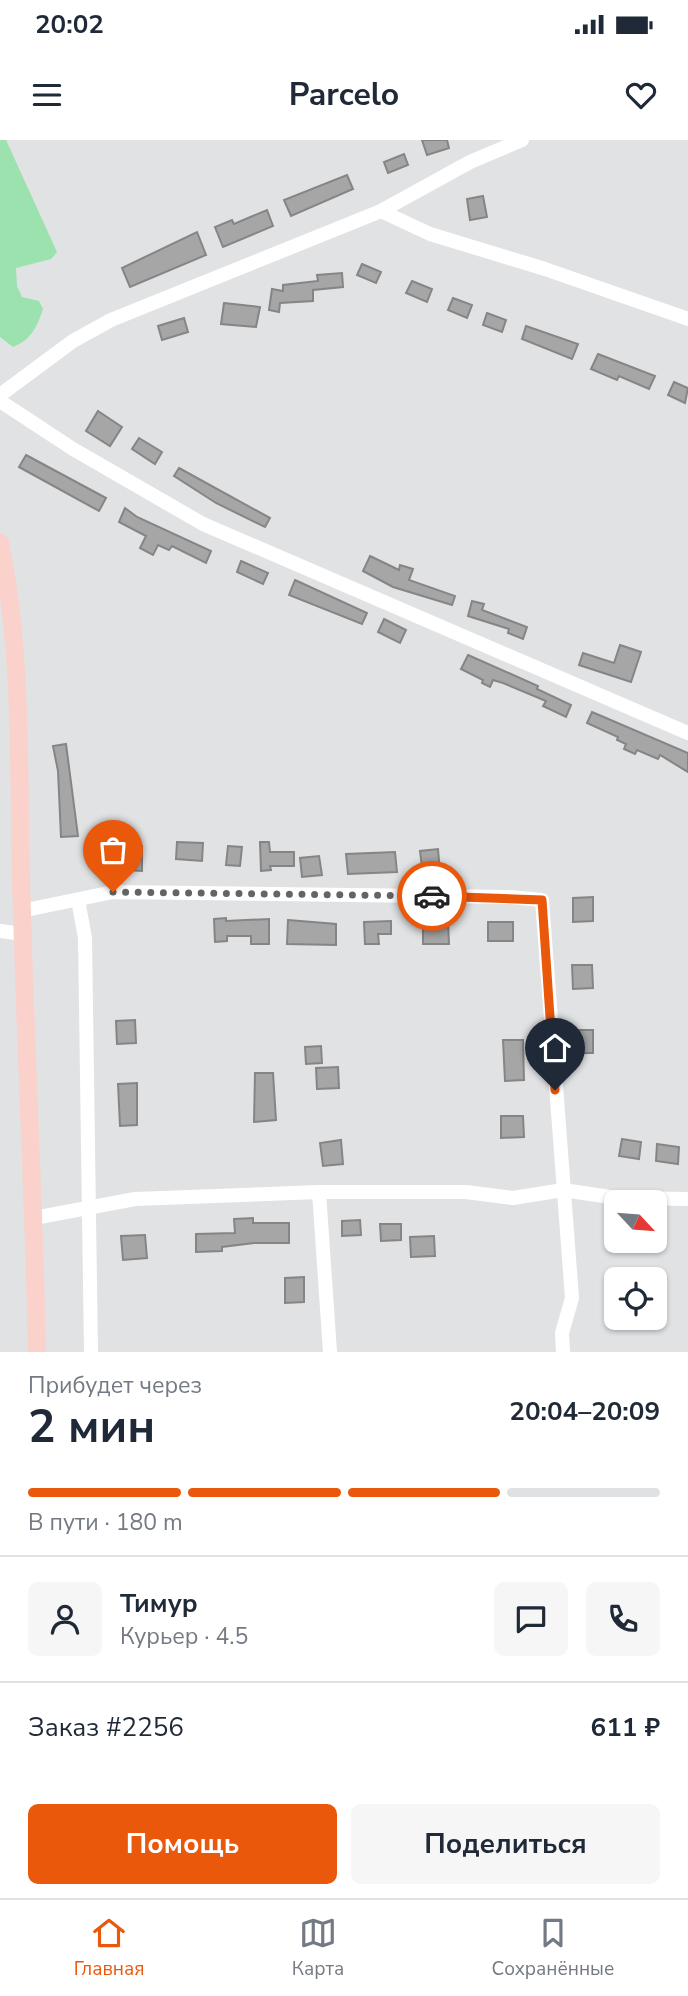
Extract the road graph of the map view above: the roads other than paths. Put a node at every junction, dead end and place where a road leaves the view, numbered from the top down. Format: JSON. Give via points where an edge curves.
{"nodes":[{"id":1,"x":522,"y":140,"type":"edge"},
{"id":2,"x":381,"y":211,"type":"junction"},
{"id":3,"x":688,"y":319,"type":"edge"},
{"id":4,"x":0,"y":395,"type":"edge"},
{"id":5,"x":0,"y":401,"type":"edge"},
{"id":6,"x":0,"y":543,"type":"edge"},
{"id":7,"x":688,"y":733,"type":"edge"},
{"id":8,"x":78,"y":900,"type":"junction"},
{"id":9,"x":22,"y":911,"type":"junction"},
{"id":10,"x":0,"y":931,"type":"edge"},
{"id":11,"x":23,"y":934,"type":"junction"},
{"id":12,"x":563,"y":1190,"type":"junction"},
{"id":13,"x":319,"y":1192,"type":"junction"},
{"id":14,"x":688,"y":1199,"type":"edge"},
{"id":15,"x":90,"y":1207,"type":"junction"},
{"id":16,"x":34,"y":1218,"type":"junction"},
{"id":17,"x":37,"y":1352,"type":"edge"},
{"id":18,"x":91,"y":1352,"type":"edge"},
{"id":19,"x":330,"y":1352,"type":"edge"},
{"id":20,"x":563,"y":1352,"type":"edge"}],
"edges":[{"from":1,"to":2,"type":"street","via":[[470,162]]},
{"from":2,"to":3,"type":"street","via":[[430,234]]},
{"from":2,"to":4,"type":"street","via":[[111,320],[73,341]]},
{"from":5,"to":7,"type":"street","via":[[203,524]]},
{"from":6,"to":9,"type":"main road","via":[[10,592],[19,699]]},
{"from":8,"to":9,"type":"street"},
{"from":8,"to":12,"type":"street","via":[[113,892],[542,900]]},
{"from":8,"to":15,"type":"street","via":[[85,938]]},
{"from":9,"to":11,"type":"main road"},
{"from":10,"to":11,"type":"street"},
{"from":11,"to":16,"type":"main road"},
{"from":12,"to":13,"type":"street","via":[[513,1198],[466,1192]]},
{"from":12,"to":14,"type":"street","via":[[617,1198]]},
{"from":12,"to":20,"type":"street","via":[[572,1298],[562,1334]]},
{"from":13,"to":15,"type":"street","via":[[135,1199]]},
{"from":13,"to":19,"type":"street"},
{"from":15,"to":16,"type":"street"},
{"from":15,"to":18,"type":"street"},
{"from":16,"to":17,"type":"main road"}]}
